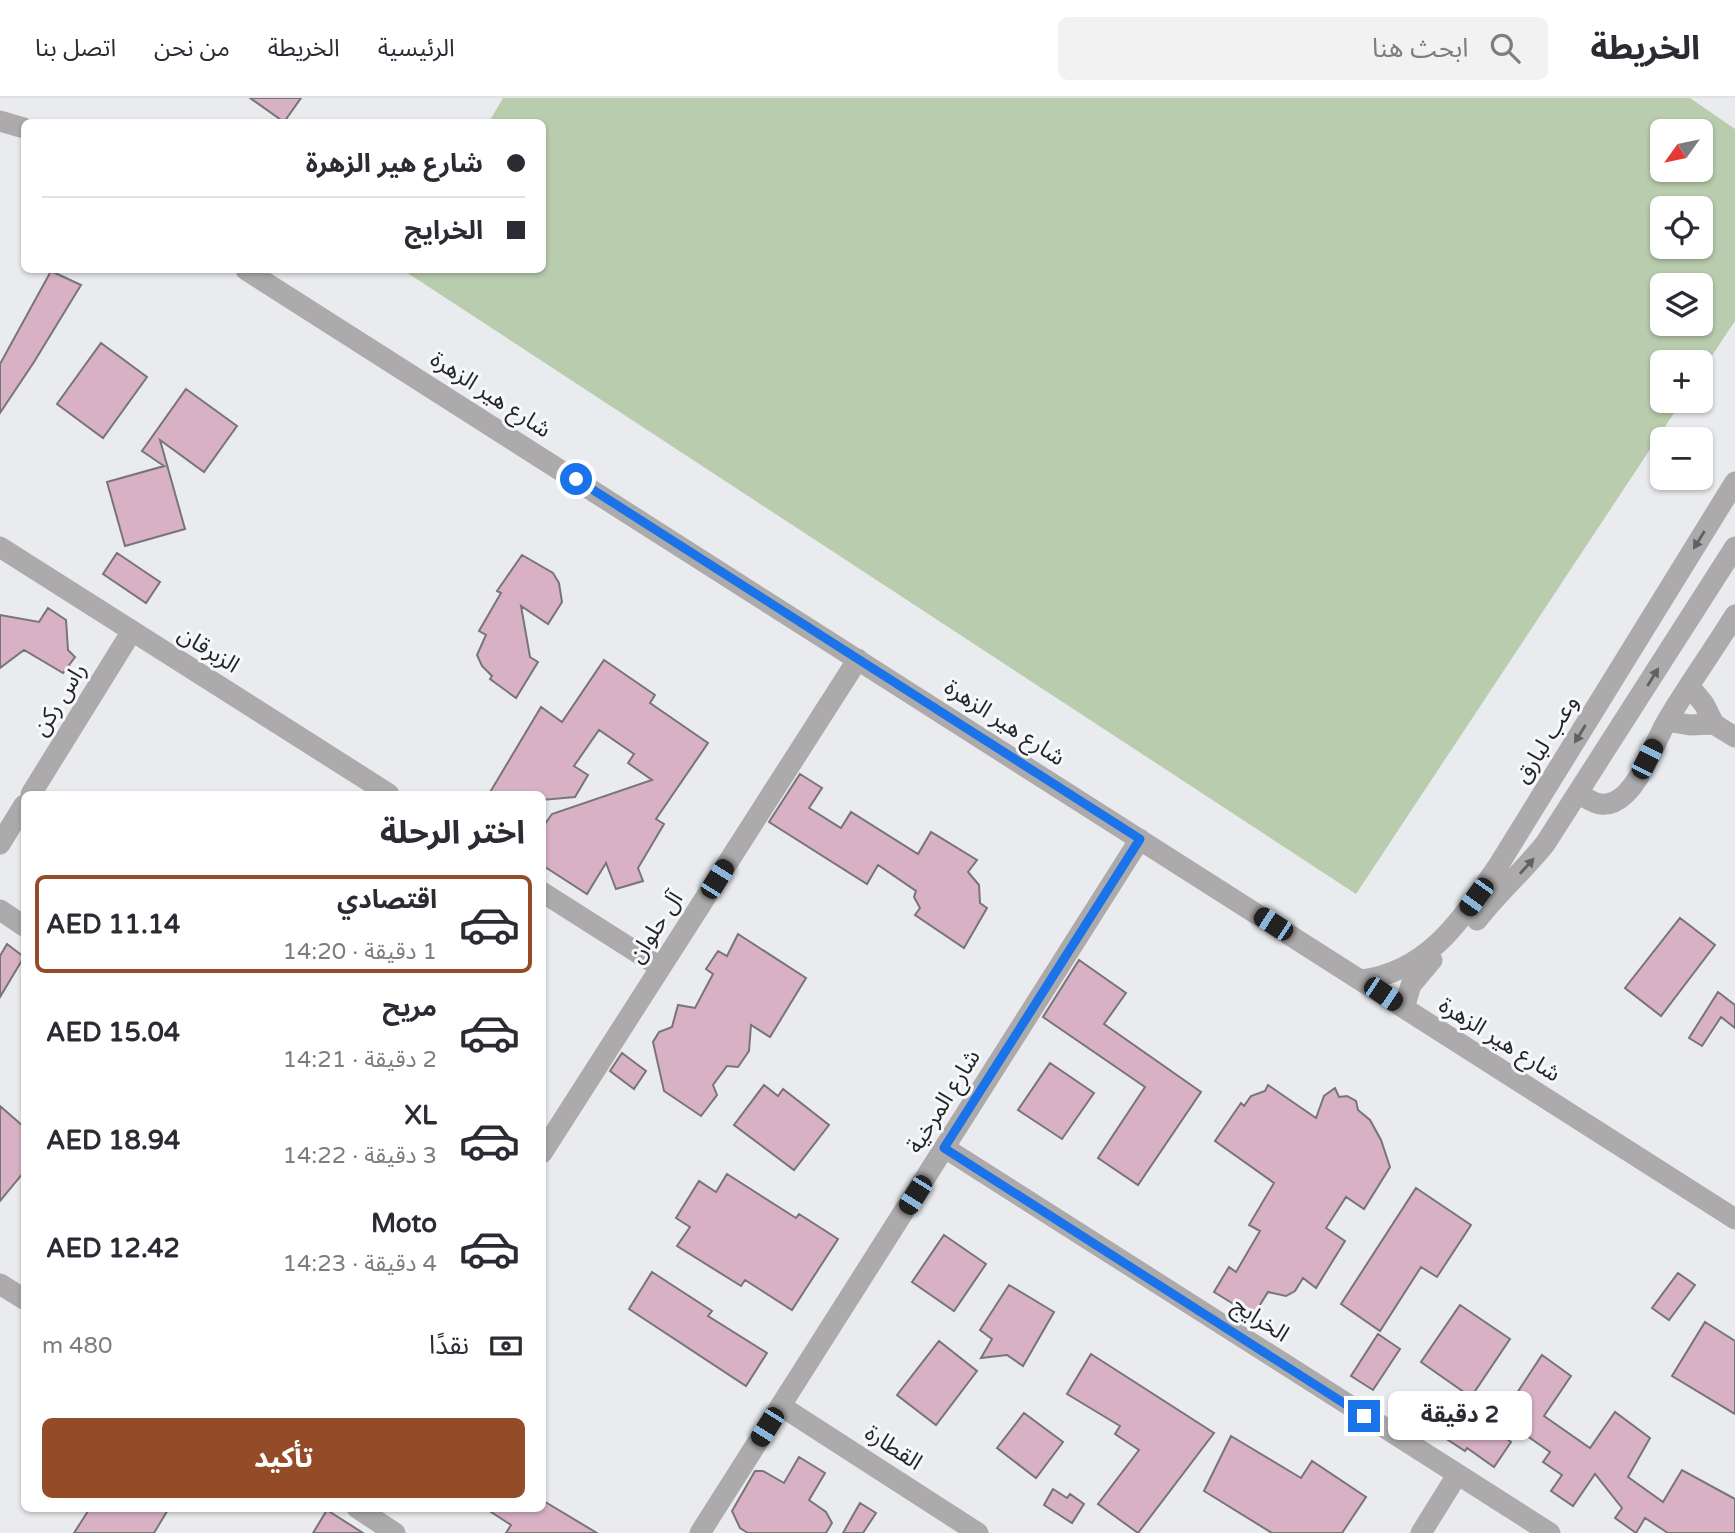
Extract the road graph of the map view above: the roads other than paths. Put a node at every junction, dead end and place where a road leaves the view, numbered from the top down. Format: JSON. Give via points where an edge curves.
{"nodes":[{"id":1,"x":0,"y":121,"type":"edge"},
{"id":2,"x":21,"y":127,"type":"edge"},
{"id":3,"x":251,"y":273,"type":"edge"},
{"id":4,"x":1735,"y":482,"type":"edge"},
{"id":5,"x":0,"y":547,"type":"edge"},
{"id":6,"x":1735,"y":547,"type":"edge"},
{"id":7,"x":1735,"y":615,"type":"edge"},
{"id":8,"x":132,"y":631,"type":"junction"},
{"id":9,"x":858,"y":659,"type":"junction"},
{"id":10,"x":1690,"y":687,"type":"junction"},
{"id":11,"x":1667,"y":721,"type":"junction"},
{"id":12,"x":1714,"y":724,"type":"junction"},
{"id":13,"x":1735,"y":737,"type":"edge"},
{"id":14,"x":33,"y":791,"type":"edge"},
{"id":15,"x":384,"y":791,"type":"edge"},
{"id":16,"x":1579,"y":794,"type":"junction"},
{"id":17,"x":21,"y":810,"type":"edge"},
{"id":18,"x":1140,"y":839,"type":"junction"},
{"id":19,"x":0,"y":844,"type":"edge"},
{"id":20,"x":546,"y":895,"type":"edge"},
{"id":21,"x":0,"y":910,"type":"edge"},
{"id":22,"x":21,"y":924,"type":"edge"},
{"id":23,"x":660,"y":967,"type":"junction"},
{"id":24,"x":1362,"y":980,"type":"junction"},
{"id":25,"x":1404,"y":1009,"type":"junction"},
{"id":26,"x":546,"y":1147,"type":"edge"},
{"id":27,"x":944,"y":1148,"type":"junction"},
{"id":28,"x":1735,"y":1219,"type":"edge"},
{"id":29,"x":0,"y":1284,"type":"edge"},
{"id":30,"x":21,"y":1297,"type":"edge"},
{"id":31,"x":781,"y":1406,"type":"junction"},
{"id":32,"x":1457,"y":1475,"type":"junction"},
{"id":33,"x":363,"y":1512,"type":"edge"},
{"id":34,"x":396,"y":1533,"type":"edge"},
{"id":35,"x":701,"y":1533,"type":"edge"},
{"id":36,"x":978,"y":1533,"type":"edge"},
{"id":37,"x":1421,"y":1533,"type":"edge"},
{"id":38,"x":1550,"y":1533,"type":"edge"}],
"edges":[{"from":1,"to":2,"type":"street"},
{"from":3,"to":9,"type":"street","name":"شارع هير الزهرة"},
{"from":4,"to":24,"type":"street","name":"وعب لبارق","one_way":true,"via":[[1499,866],[1465,913],[1406,969]]},
{"from":5,"to":8,"type":"street","name":"الزبرقان"},
{"from":16,"to":6,"type":"street","one_way":true},
{"from":7,"to":10,"type":"street"},
{"from":8,"to":14,"type":"street","name":"راس ركن"},
{"from":8,"to":15,"type":"street","name":"الزبرقان"},
{"from":9,"to":18,"type":"street","name":"شارع هير الزهرة"},
{"from":9,"to":23,"type":"street","name":"آل حلوان"},
{"from":10,"to":11,"type":"street"},
{"from":10,"to":12,"type":"street"},
{"from":11,"to":12,"type":"street"},
{"from":11,"to":16,"type":"street","via":[[1625,794],[1597,805]]},
{"from":12,"to":13,"type":"street"},
{"from":25,"to":16,"type":"street","one_way":true,"via":[[1420,972],[1474,924],[1527,866]]},
{"from":17,"to":19,"type":"street"},
{"from":18,"to":24,"type":"street","name":"شارع هير الزهرة"},
{"from":18,"to":27,"type":"street","name":"شارع المرخية"},
{"from":20,"to":23,"type":"street"},
{"from":21,"to":22,"type":"street"},
{"from":23,"to":26,"type":"street","name":"آل حلوان"},
{"from":24,"to":25,"type":"street","name":"شارع هير الزهرة"},
{"from":25,"to":28,"type":"street","name":"شارع هير الزهرة"},
{"from":27,"to":31,"type":"street","name":"شارع المرخية"},
{"from":27,"to":32,"type":"street","name":"الخرايج"},
{"from":29,"to":30,"type":"street"},
{"from":31,"to":35,"type":"street","name":"شارع المرخية"},
{"from":31,"to":36,"type":"street","name":"القطارة"},
{"from":32,"to":37,"type":"street"},
{"from":32,"to":38,"type":"street","name":"الخرايج"},
{"from":33,"to":34,"type":"street"}]}
